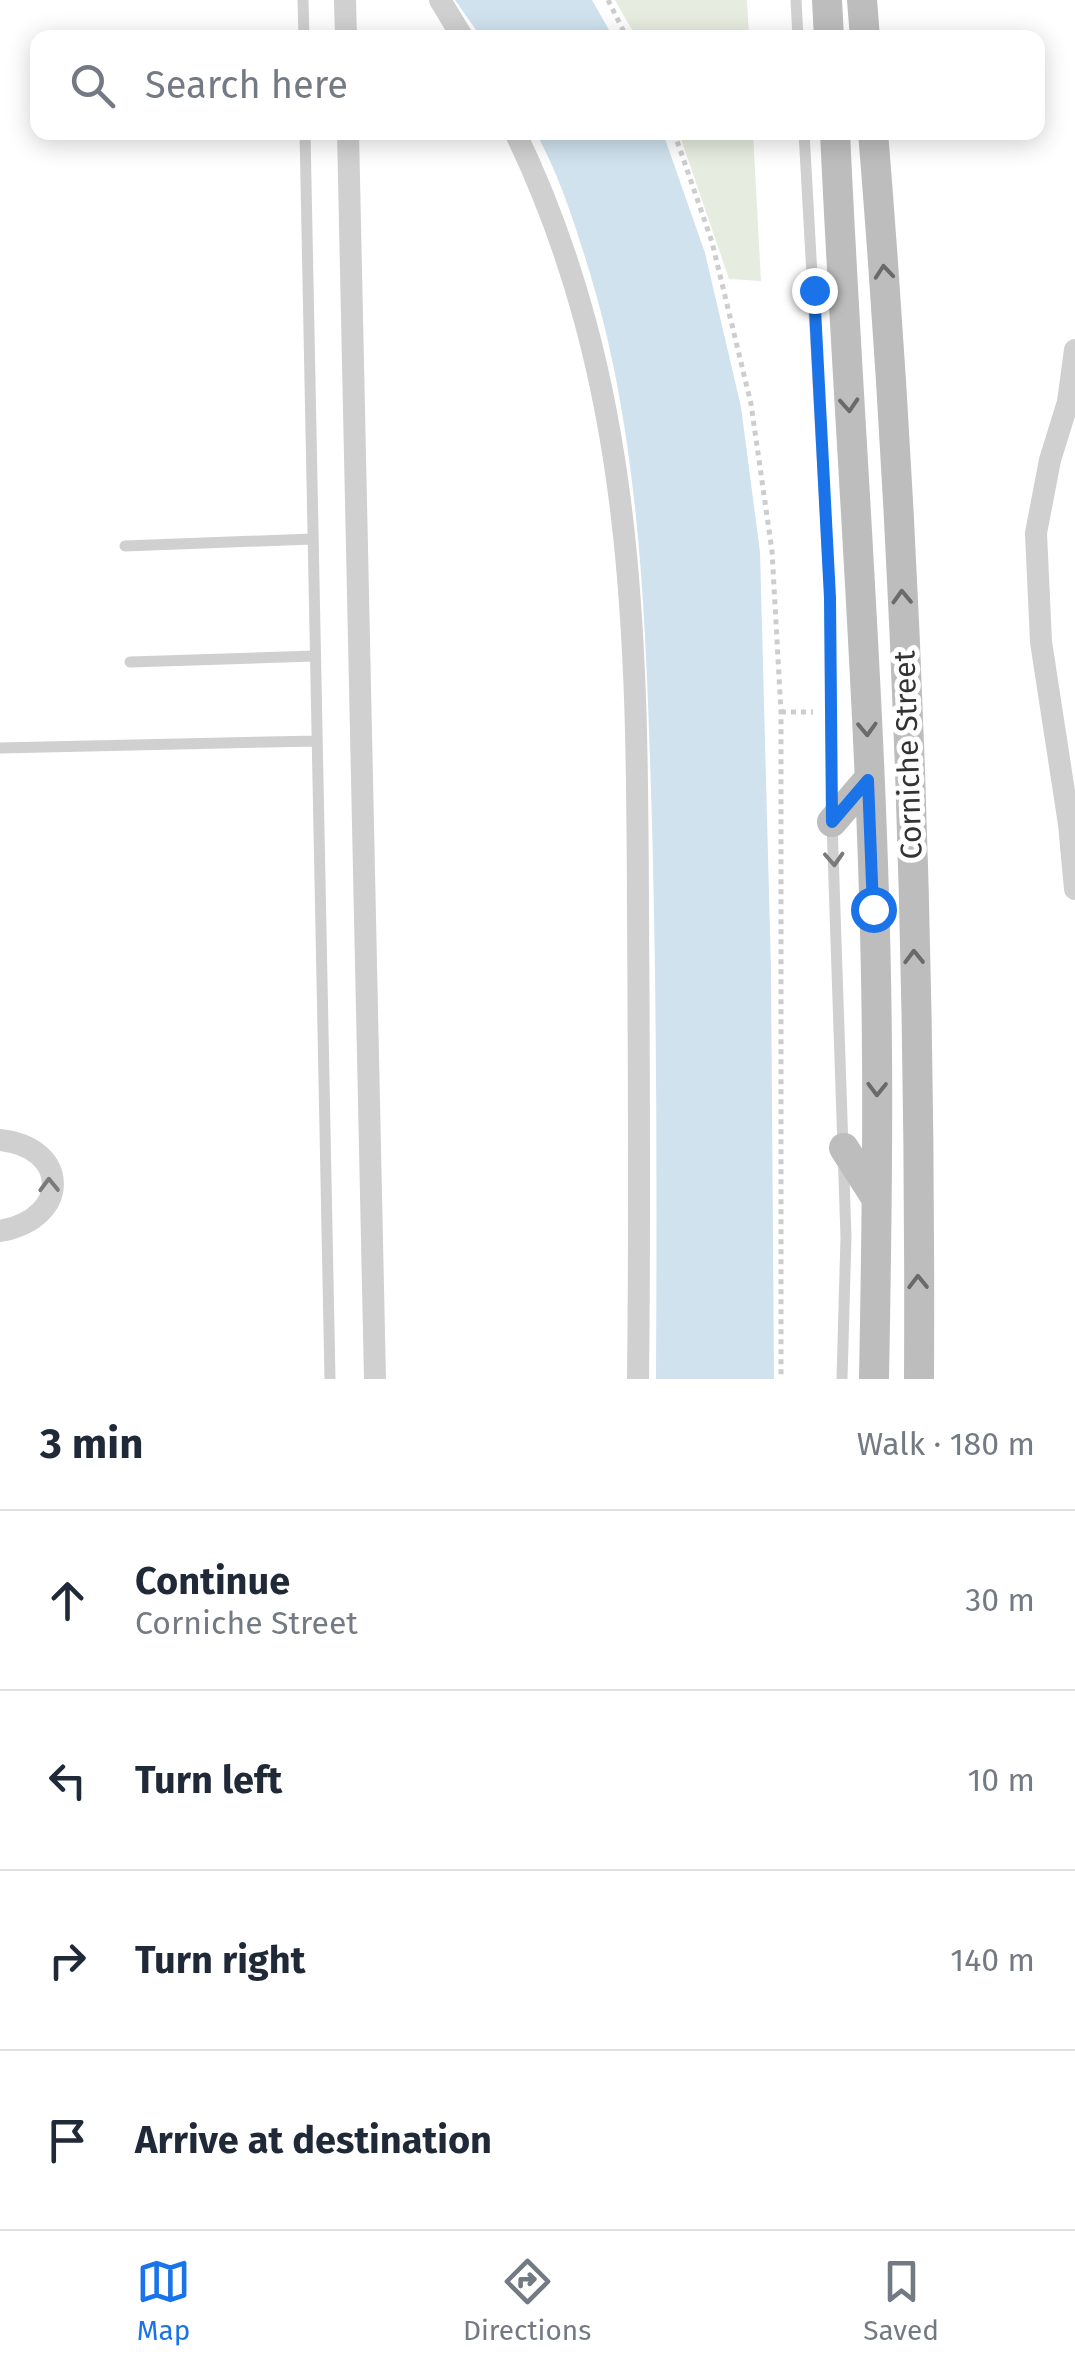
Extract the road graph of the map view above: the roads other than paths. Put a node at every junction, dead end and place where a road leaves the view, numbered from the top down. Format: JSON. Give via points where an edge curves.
{"nodes":[{"id":1,"x":303,"y":0,"type":"edge"},
{"id":2,"x":345,"y":0,"type":"edge"},
{"id":3,"x":440,"y":0,"type":"edge"},
{"id":4,"x":796,"y":0,"type":"edge"},
{"id":5,"x":826,"y":0,"type":"edge"},
{"id":6,"x":862,"y":0,"type":"edge"},
{"id":7,"x":304,"y":30,"type":"edge"},
{"id":8,"x":346,"y":30,"type":"edge"},
{"id":9,"x":458,"y":30,"type":"edge"},
{"id":10,"x":798,"y":30,"type":"edge"},
{"id":11,"x":828,"y":30,"type":"edge"},
{"id":12,"x":864,"y":30,"type":"edge"},
{"id":13,"x":306,"y":140,"type":"edge"},
{"id":14,"x":348,"y":140,"type":"edge"},
{"id":15,"x":518,"y":140,"type":"edge"},
{"id":16,"x":804,"y":140,"type":"edge"},
{"id":17,"x":835,"y":140,"type":"edge"},
{"id":18,"x":874,"y":140,"type":"edge"},
{"id":19,"x":1075,"y":350,"type":"edge"},
{"id":20,"x":312,"y":539,"type":"junction"},
{"id":21,"x":125,"y":546,"type":"dead end"},
{"id":22,"x":314,"y":656,"type":"junction"},
{"id":23,"x":130,"y":662,"type":"dead end"},
{"id":24,"x":316,"y":742,"type":"junction"},
{"id":25,"x":0,"y":748,"type":"edge"},
{"id":26,"x":868,"y":780,"type":"junction"},
{"id":27,"x":832,"y":822,"type":"junction"},
{"id":28,"x":1075,"y":889,"type":"edge"},
{"id":29,"x":0,"y":1140,"type":"edge"},
{"id":30,"x":844,"y":1148,"type":"junction"},
{"id":31,"x":876,"y":1198,"type":"junction"},
{"id":32,"x":0,"y":1231,"type":"edge"},
{"id":33,"x":926,"y":1373,"type":"edge"},
{"id":34,"x":330,"y":1379,"type":"edge"},
{"id":35,"x":376,"y":1379,"type":"edge"},
{"id":36,"x":638,"y":1379,"type":"edge"},
{"id":37,"x":842,"y":1379,"type":"edge"},
{"id":38,"x":874,"y":1379,"type":"edge"}],
"edges":[{"from":1,"to":7,"type":"lane"},
{"from":2,"to":8,"type":"street"},
{"from":3,"to":9,"type":"street"},
{"from":4,"to":10,"type":"lane"},
{"from":5,"to":11,"type":"main road"},
{"from":6,"to":12,"type":"main road"},
{"from":13,"to":20,"type":"lane"},
{"from":14,"to":35,"type":"street"},
{"from":15,"to":36,"type":"street","via":[[566,250],[614,444],[626,536],[637,772]]},
{"from":16,"to":27,"type":"lane","via":[[830,579]]},
{"from":17,"to":26,"type":"main road","name":"Corniche Street","one_way":true},
{"from":33,"to":18,"type":"main road","name":"Corniche Street","one_way":true,"via":[[901,562]]},
{"from":19,"to":28,"type":"street","via":[[1036,533],[1040,642]]},
{"from":20,"to":21,"type":"lane"},
{"from":20,"to":22,"type":"lane"},
{"from":22,"to":23,"type":"lane"},
{"from":22,"to":24,"type":"lane"},
{"from":24,"to":25,"type":"lane"},
{"from":24,"to":34,"type":"lane"},
{"from":26,"to":27,"type":"main road"},
{"from":26,"to":31,"type":"main road","name":"Corniche Street","one_way":true},
{"from":27,"to":30,"type":"lane","one_way":true},
{"from":32,"to":29,"type":"street","one_way":true,"via":[[34,1222],[53,1184],[31,1147]]},
{"from":30,"to":31,"type":"main road"},
{"from":30,"to":37,"type":"lane"},
{"from":31,"to":38,"type":"main road","name":"Corniche Street"}]}
